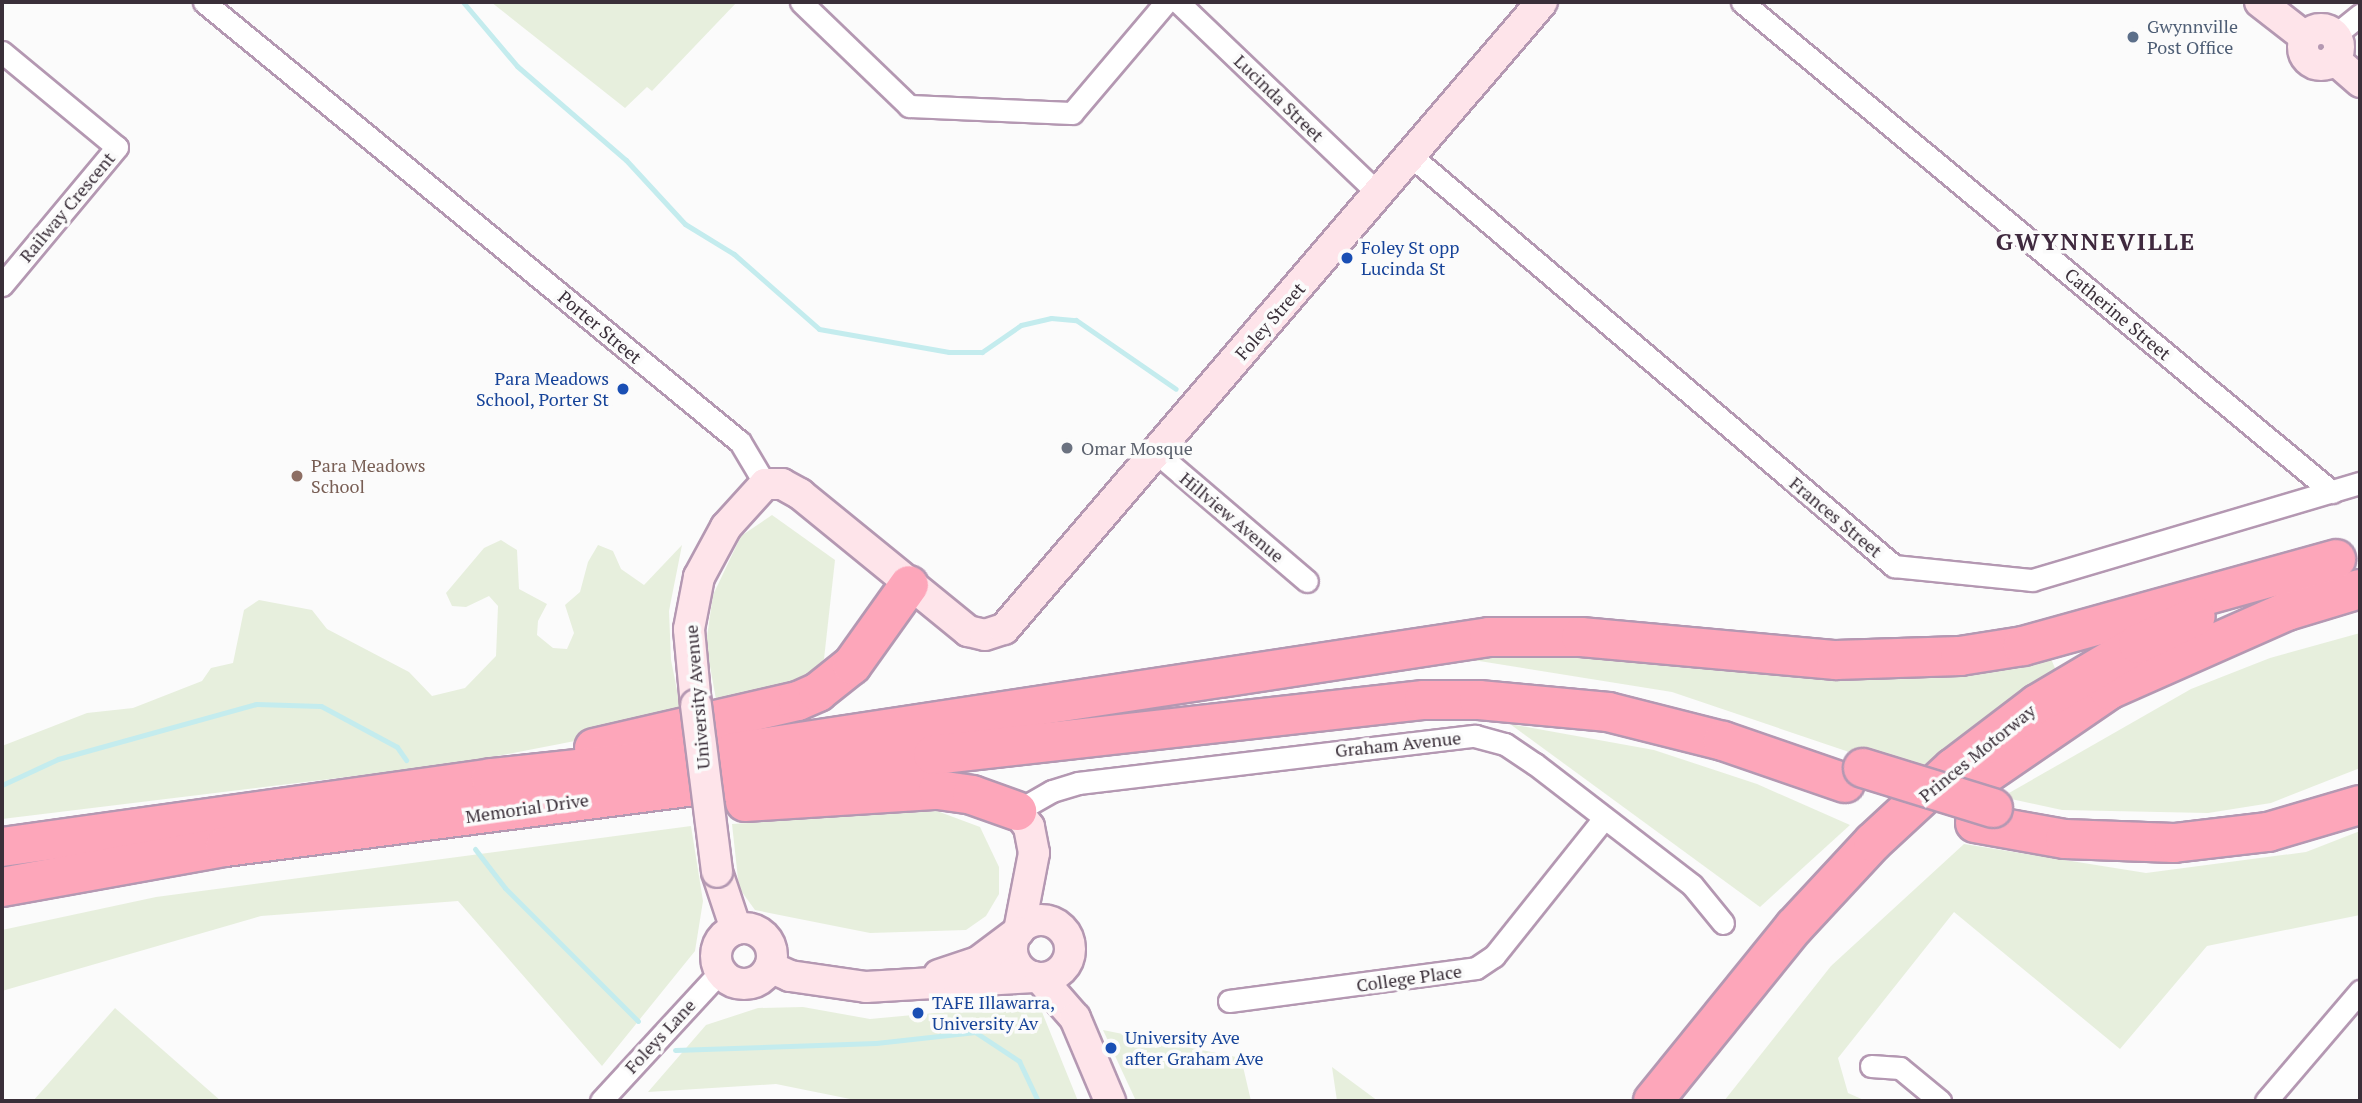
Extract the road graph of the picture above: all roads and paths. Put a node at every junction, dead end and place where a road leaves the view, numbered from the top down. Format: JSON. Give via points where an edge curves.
{"nodes":[{"id":1,"x":801,"y":2,"type":"edge"},
{"id":2,"x":1166,"y":2,"type":"edge"},
{"id":3,"x":1178,"y":2,"type":"edge"},
{"id":4,"x":1542,"y":2,"type":"edge"},
{"id":5,"x":1742,"y":2,"type":"edge"},
{"id":6,"x":2260,"y":2,"type":"edge"},
{"id":7,"x":207,"y":3,"type":"edge"},
{"id":8,"x":2360,"y":15,"type":"edge"},
{"id":9,"x":2334,"y":47,"type":"junction"},
{"id":10,"x":2,"y":52,"type":"edge"},
{"id":11,"x":2360,"y":82,"type":"edge"},
{"id":12,"x":1411,"y":156,"type":"junction"},
{"id":13,"x":1379,"y":194,"type":"junction"},
{"id":14,"x":2,"y":285,"type":"edge"},
{"id":15,"x":1157,"y":453,"type":"junction"},
{"id":16,"x":2360,"y":483,"type":"edge"},
{"id":17,"x":765,"y":484,"type":"junction"},
{"id":18,"x":2332,"y":492,"type":"junction"},
{"id":19,"x":2348,"y":557,"type":"edge"},
{"id":20,"x":1307,"y":581,"type":"dead end"},
{"id":21,"x":909,"y":586,"type":"junction"},
{"id":22,"x":2360,"y":589,"type":"edge"},
{"id":23,"x":2360,"y":612,"type":"edge"},
{"id":24,"x":1051,"y":723,"type":"junction"},
{"id":25,"x":2360,"y":783,"type":"edge"},
{"id":26,"x":493,"y":795,"type":"junction"},
{"id":27,"x":2360,"y":805,"type":"edge"},
{"id":28,"x":1973,"y":809,"type":"junction"},
{"id":29,"x":1017,"y":811,"type":"junction"},
{"id":30,"x":1604,"y":818,"type":"junction"},
{"id":31,"x":5,"y":846,"type":"edge"},
{"id":32,"x":1034,"y":860,"type":"junction"},
{"id":33,"x":2,"y":887,"type":"edge"},
{"id":34,"x":1723,"y":923,"type":"dead end"},
{"id":35,"x":1794,"y":927,"type":"junction"},
{"id":36,"x":736,"y":929,"type":"junction"},
{"id":37,"x":1018,"y":931,"type":"junction"},
{"id":38,"x":1068,"y":940,"type":"junction"},
{"id":39,"x":770,"y":967,"type":"junction"},
{"id":40,"x":721,"y":971,"type":"junction"},
{"id":41,"x":1037,"y":978,"type":"junction"},
{"id":42,"x":888,"y":988,"type":"junction"},
{"id":43,"x":2360,"y":991,"type":"edge"},
{"id":44,"x":1229,"y":1001,"type":"dead end"},
{"id":45,"x":1079,"y":1028,"type":"junction"},
{"id":46,"x":1871,"y":1066,"type":"dead end"},
{"id":47,"x":601,"y":1101,"type":"edge"},
{"id":48,"x":1110,"y":1101,"type":"edge"},
{"id":49,"x":1622,"y":1101,"type":"edge"},
{"id":50,"x":1653,"y":1101,"type":"edge"},
{"id":51,"x":1687,"y":1101,"type":"edge"},
{"id":52,"x":1940,"y":1101,"type":"edge"},
{"id":53,"x":2266,"y":1101,"type":"edge"}],
"edges":[{"from":1,"to":2,"type":"street","via":[[909,106],[1072,113]]},
{"from":3,"to":13,"type":"street","name":"Lucinda Street"},
{"from":4,"to":12,"type":"main road","name":"Foley Street"},
{"from":5,"to":18,"type":"street","name":"Catherine Street"},
{"from":6,"to":9,"type":"main road","via":[[2305,37],[2302,49],[2312,63],[2324,65]]},
{"from":7,"to":17,"type":"street","name":"Porter Street","via":[[740,442]]},
{"from":8,"to":9,"type":"street"},
{"from":9,"to":11,"type":"main road"},
{"from":10,"to":14,"type":"street","name":"Railway Crescent","via":[[117,147]]},
{"from":12,"to":13,"type":"main road","name":"Foley Street"},
{"from":12,"to":18,"type":"street","name":"Frances Street","via":[[1894,566],[2032,580]]},
{"from":13,"to":15,"type":"main road","name":"Foley Street"},
{"from":15,"to":20,"type":"street","name":"Hillview Avenue"},
{"from":15,"to":21,"type":"main road","name":"Foley Street","via":[[1014,620],[993,634],[968,631]]},
{"from":16,"to":18,"type":"street","name":"Frances Street"},
{"from":17,"to":21,"type":"main road","via":[[782,484],[800,494]]},
{"from":17,"to":36,"type":"main road","name":"University Avenue","bridge":true,"via":[[726,527],[699,577],[689,629],[717,872]]},
{"from":19,"to":24,"type":"highway","via":[[2023,646],[1960,656],[1836,660],[1581,637],[1489,637]]},
{"from":19,"to":35,"type":"highway","name":"Princes Motorway","via":[[2138,644],[2037,704],[1933,786]]},
{"from":21,"to":26,"type":"highway","via":[[852,665],[818,692],[798,701],[628,738]]},
{"from":22,"to":28,"type":"highway","name":"Princes Motorway","via":[[2287,611],[2109,690]]},
{"from":23,"to":28,"type":"highway","via":[[2286,633],[2150,690],[2013,771]]},
{"from":24,"to":26,"type":"highway","name":"Memorial Drive"},
{"from":24,"to":28,"type":"highway","bridge":true,"via":[[1528,681],[1660,702],[1854,775]]},
{"from":25,"to":28,"type":"highway","via":[[2276,810],[2183,823],[2080,822]]},
{"from":26,"to":29,"type":"highway","via":[[937,790],[972,795]]},
{"from":26,"to":31,"type":"highway","name":"Memorial Drive"},
{"from":26,"to":33,"type":"highway","name":"Memorial Drive"},
{"from":27,"to":28,"type":"highway","via":[[2268,832],[2174,843],[2091,842]]},
{"from":28,"to":51,"type":"highway","name":"Princes Motorway","via":[[1852,896]]},
{"from":29,"to":30,"type":"street","name":"Graham Avenue","via":[[1052,791],[1078,783],[1475,736],[1505,744]]},
{"from":29,"to":32,"type":"main road","via":[[1029,827]]},
{"from":30,"to":34,"type":"street","name":"Graham Avenue","via":[[1692,885]]},
{"from":30,"to":44,"type":"street","name":"College Place","via":[[1494,956],[1476,968]]},
{"from":32,"to":37,"type":"main road"},
{"from":32,"to":38,"type":"main road","via":[[1044,896]]},
{"from":35,"to":49,"type":"highway"},
{"from":35,"to":50,"type":"highway","name":"Princes Motorway"},
{"from":36,"to":39,"type":"main road","via":[[762,934],[771,949]]},
{"from":36,"to":40,"type":"main road","via":[[718,946]]},
{"from":37,"to":38,"type":"main road","via":[[1030,922],[1045,921]]},
{"from":37,"to":41,"type":"main road","via":[[1012,947],[1015,962]]},
{"from":37,"to":42,"type":"main road","via":[[967,967]]},
{"from":38,"to":41,"type":"main road","via":[[1063,969]]},
{"from":38,"to":45,"type":"main road"},
{"from":39,"to":40,"type":"main road","via":[[751,983],[734,982]]},
{"from":39,"to":42,"type":"main road","via":[[844,986]]},
{"from":40,"to":47,"type":"street","name":"Foleys Lane"},
{"from":41,"to":42,"type":"main road"},
{"from":41,"to":45,"type":"main road","via":[[1064,1001]]},
{"from":43,"to":53,"type":"street"},
{"from":45,"to":48,"type":"main road"},
{"from":46,"to":52,"type":"street","via":[[1900,1068]]}]}
